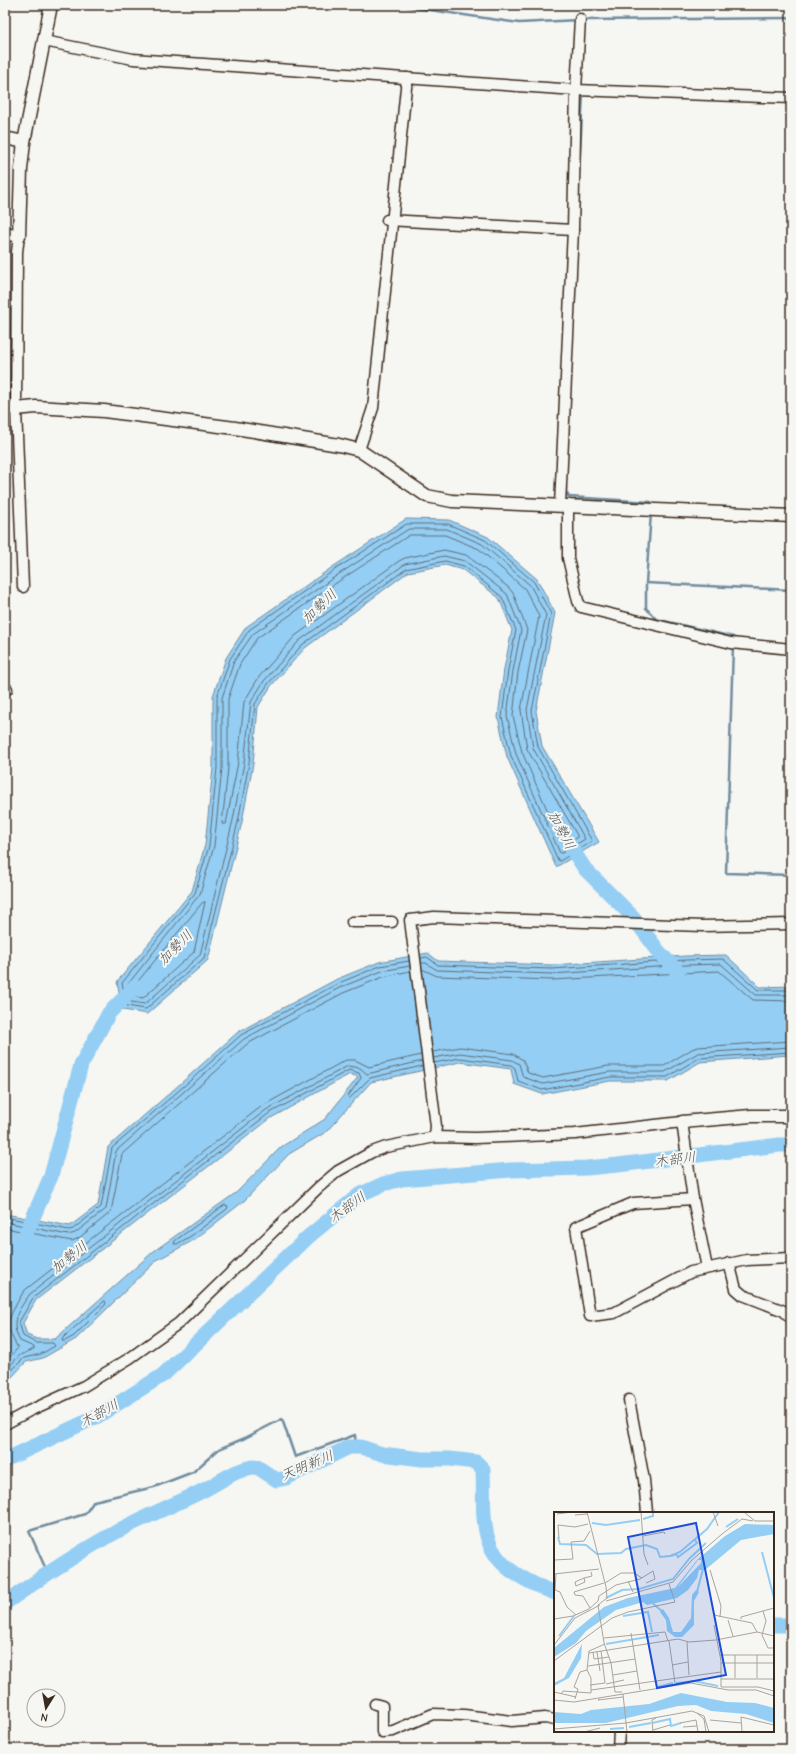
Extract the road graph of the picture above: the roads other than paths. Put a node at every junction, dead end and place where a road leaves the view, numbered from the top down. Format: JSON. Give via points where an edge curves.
{"nodes":[{"id":1,"x":51,"y":5,"type":"edge"},
{"id":2,"x":580,"y":19,"type":"dead end"},
{"id":3,"x":44,"y":41,"type":"junction"},
{"id":4,"x":407,"y":78,"type":"junction"},
{"id":5,"x":576,"y":90,"type":"junction"},
{"id":6,"x":791,"y":98,"type":"edge"},
{"id":7,"x":5,"y":138,"type":"edge"},
{"id":8,"x":24,"y":142,"type":"junction"},
{"id":9,"x":393,"y":220,"type":"junction"},
{"id":10,"x":573,"y":230,"type":"junction"},
{"id":11,"x":5,"y":233,"type":"edge"},
{"id":12,"x":19,"y":236,"type":"junction"},
{"id":13,"x":10,"y":409,"type":"edge"},
{"id":14,"x":359,"y":450,"type":"junction"},
{"id":15,"x":564,"y":505,"type":"junction"},
{"id":16,"x":791,"y":516,"type":"edge"},
{"id":17,"x":23,"y":587,"type":"dead end"},
{"id":18,"x":791,"y":649,"type":"edge"},
{"id":19,"x":352,"y":922,"type":"dead end"},
{"id":20,"x":392,"y":922,"type":"dead end"},
{"id":21,"x":791,"y":924,"type":"edge"},
{"id":22,"x":791,"y":1116,"type":"edge"},
{"id":23,"x":682,"y":1122,"type":"junction"},
{"id":24,"x":435,"y":1137,"type":"junction"},
{"id":25,"x":693,"y":1199,"type":"junction"},
{"id":26,"x":791,"y":1258,"type":"edge"},
{"id":27,"x":729,"y":1263,"type":"junction"},
{"id":28,"x":707,"y":1268,"type":"junction"},
{"id":29,"x":791,"y":1318,"type":"edge"},
{"id":30,"x":629,"y":1400,"type":"dead end"},
{"id":31,"x":5,"y":1424,"type":"edge"},
{"id":32,"x":647,"y":1512,"type":"edge"},
{"id":33,"x":375,"y":1704,"type":"dead end"},
{"id":34,"x":554,"y":1720,"type":"edge"},
{"id":35,"x":619,"y":1732,"type":"edge"},
{"id":36,"x":618,"y":1749,"type":"edge"}],
"edges":[{"from":1,"to":3,"type":"street"},
{"from":2,"to":5,"type":"street"},
{"from":3,"to":4,"type":"street","via":[[133,59]]},
{"from":3,"to":8,"type":"street"},
{"from":4,"to":5,"type":"street"},
{"from":4,"to":9,"type":"street","via":[[386,220]]},
{"from":5,"to":6,"type":"street"},
{"from":5,"to":10,"type":"street"},
{"from":7,"to":8,"type":"street"},
{"from":8,"to":12,"type":"street"},
{"from":9,"to":10,"type":"street"},
{"from":9,"to":14,"type":"street","via":[[373,408]]},
{"from":10,"to":15,"type":"street"},
{"from":11,"to":12,"type":"street"},
{"from":12,"to":13,"type":"street"},
{"from":13,"to":14,"type":"street","via":[[36,407],[112,412],[235,428]]},
{"from":13,"to":17,"type":"street"},
{"from":14,"to":15,"type":"street","via":[[427,496],[452,501]]},
{"from":15,"to":16,"type":"street"},
{"from":15,"to":18,"type":"street","via":[[568,558],[581,607],[731,643]]},
{"from":19,"to":20,"type":"street"},
{"from":21,"to":24,"type":"street","via":[[703,926],[434,917],[410,920],[436,1126]]},
{"from":22,"to":23,"type":"street","via":[[751,1116]]},
{"from":23,"to":24,"type":"street","via":[[575,1134]]},
{"from":23,"to":25,"type":"street"},
{"from":24,"to":31,"type":"street","via":[[386,1147],[338,1171],[179,1323],[130,1358],[84,1386]]},
{"from":25,"to":28,"type":"street"},
{"from":25,"to":28,"type":"street","via":[[633,1203],[576,1227],[590,1316],[614,1313],[691,1272]]},
{"from":26,"to":27,"type":"street"},
{"from":27,"to":28,"type":"street"},
{"from":27,"to":29,"type":"street","via":[[736,1289],[743,1295],[784,1312]]},
{"from":30,"to":32,"type":"street","via":[[644,1480]]},
{"from":33,"to":34,"type":"street","via":[[382,1706],[382,1732],[393,1731],[433,1714],[512,1721],[545,1718]]},
{"from":35,"to":36,"type":"street"}]}
